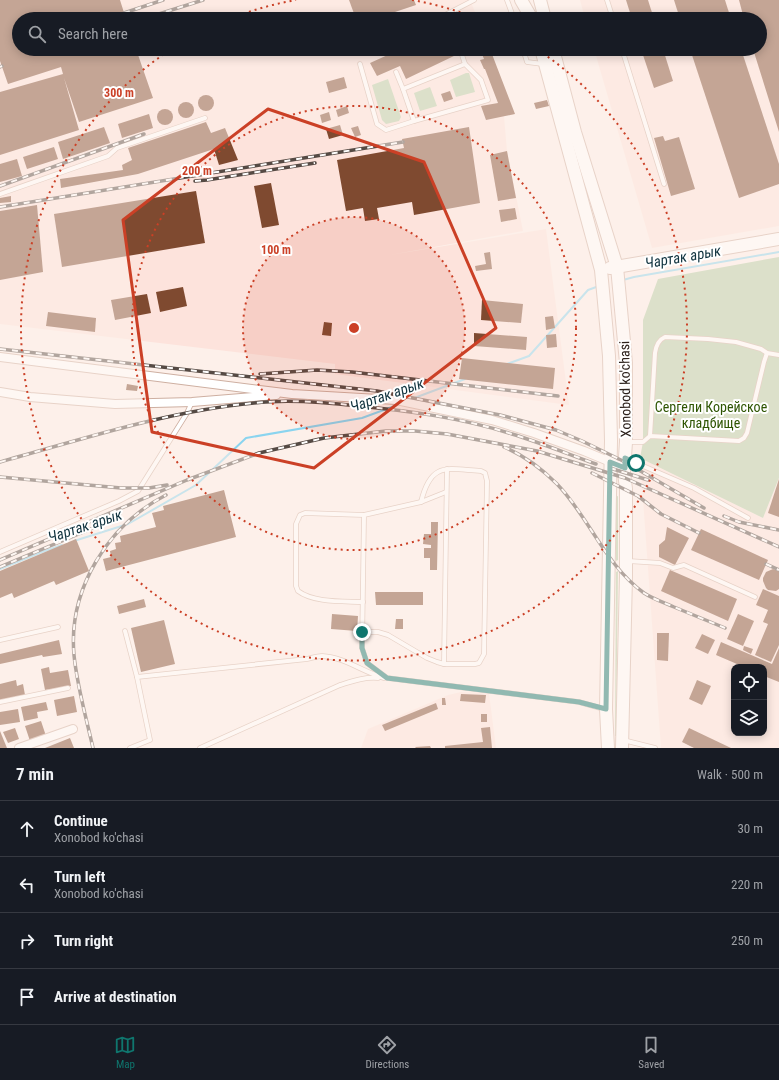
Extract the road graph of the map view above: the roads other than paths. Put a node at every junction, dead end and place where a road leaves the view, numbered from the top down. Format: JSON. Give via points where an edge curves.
{"nodes":[{"id":1,"x":474,"y":0,"type":"edge"},
{"id":2,"x":507,"y":0,"type":"edge"},
{"id":3,"x":521,"y":0,"type":"edge"},
{"id":4,"x":607,"y":0,"type":"edge"},
{"id":5,"x":542,"y":9,"type":"edge"},
{"id":6,"x":451,"y":12,"type":"edge"},
{"id":7,"x":511,"y":12,"type":"edge"},
{"id":8,"x":528,"y":12,"type":"edge"},
{"id":9,"x":532,"y":12,"type":"edge"},
{"id":10,"x":611,"y":12,"type":"edge"},
{"id":11,"x":463,"y":56,"type":"edge"},
{"id":12,"x":526,"y":56,"type":"edge"},
{"id":13,"x":542,"y":56,"type":"edge"},
{"id":14,"x":554,"y":56,"type":"edge"},
{"id":15,"x":624,"y":56,"type":"edge"},
{"id":16,"x":360,"y":64,"type":"dead end"},
{"id":17,"x":466,"y":64,"type":"junction"},
{"id":18,"x":543,"y":64,"type":"junction"},
{"id":19,"x":396,"y":72,"type":"dead end"},
{"id":20,"x":403,"y":89,"type":"junction"},
{"id":21,"x":205,"y":118,"type":"dead end"},
{"id":22,"x":414,"y":121,"type":"junction"},
{"id":23,"x":570,"y":133,"type":"junction"},
{"id":24,"x":664,"y":184,"type":"dead end"},
{"id":25,"x":0,"y":194,"type":"edge"},
{"id":26,"x":779,"y":239,"type":"edge"},
{"id":27,"x":617,"y":267,"type":"junction"},
{"id":28,"x":601,"y":270,"type":"junction"},
{"id":29,"x":767,"y":353,"type":"junction"},
{"id":30,"x":779,"y":355,"type":"edge"},
{"id":31,"x":0,"y":357,"type":"edge"},
{"id":32,"x":0,"y":392,"type":"edge"},
{"id":33,"x":292,"y":394,"type":"junction"},
{"id":34,"x":192,"y":402,"type":"junction"},
{"id":35,"x":650,"y":436,"type":"junction"},
{"id":36,"x":626,"y":442,"type":"junction"},
{"id":37,"x":610,"y":462,"type":"junction"},
{"id":38,"x":625,"y":463,"type":"junction"},
{"id":39,"x":447,"y":469,"type":"junction"},
{"id":40,"x":446,"y":492,"type":"junction"},
{"id":41,"x":420,"y":502,"type":"junction"},
{"id":42,"x":364,"y":515,"type":"junction"},
{"id":43,"x":748,"y":518,"type":"dead end"},
{"id":44,"x":0,"y":552,"type":"edge"},
{"id":45,"x":626,"y":561,"type":"junction"},
{"id":46,"x":755,"y":597,"type":"dead end"},
{"id":47,"x":363,"y":602,"type":"junction"},
{"id":48,"x":58,"y":627,"type":"dead end"},
{"id":49,"x":125,"y":631,"type":"dead end"},
{"id":50,"x":362,"y":632,"type":"junction"},
{"id":51,"x":0,"y":640,"type":"edge"},
{"id":52,"x":444,"y":664,"type":"junction"},
{"id":53,"x":137,"y":677,"type":"junction"},
{"id":54,"x":387,"y":678,"type":"junction"},
{"id":55,"x":68,"y":688,"type":"dead end"},
{"id":56,"x":0,"y":702,"type":"edge"},
{"id":57,"x":606,"y":709,"type":"junction"},
{"id":58,"x":73,"y":729,"type":"dead end"},
{"id":59,"x":623,"y":745,"type":"edge"},
{"id":60,"x":19,"y":748,"type":"edge"},
{"id":61,"x":130,"y":748,"type":"edge"},
{"id":62,"x":200,"y":748,"type":"edge"},
{"id":63,"x":604,"y":748,"type":"edge"},
{"id":64,"x":608,"y":748,"type":"edge"},
{"id":65,"x":655,"y":748,"type":"edge"}],
"edges":[{"from":1,"to":6,"type":"lane"},
{"from":2,"to":7,"type":"lane"},
{"from":3,"to":8,"type":"street"},
{"from":4,"to":10,"type":"lane"},
{"from":5,"to":9,"type":"street","via":[[534,7]]},
{"from":11,"to":17,"type":"lane"},
{"from":12,"to":18,"type":"lane","via":[[528,62]]},
{"from":13,"to":18,"type":"street","name":"Xonobod ko'chasi"},
{"from":14,"to":23,"type":"street","name":"Xonobod ko'chasi"},
{"from":15,"to":24,"type":"lane"},
{"from":16,"to":22,"type":"lane","via":[[377,124],[386,130]]},
{"from":17,"to":20,"type":"lane"},
{"from":17,"to":22,"type":"lane","via":[[481,80],[488,100]]},
{"from":18,"to":23,"type":"street","name":"Xonobod ko'chasi"},
{"from":19,"to":20,"type":"lane"},
{"from":20,"to":22,"type":"lane"},
{"from":21,"to":25,"type":"lane","via":[[117,148],[108,156]]},
{"from":23,"to":27,"type":"street","name":"Xonobod ko'chasi"},
{"from":23,"to":28,"type":"street","name":"Xonobod ko'chasi"},
{"from":26,"to":27,"type":"street"},
{"from":27,"to":28,"type":"street"},
{"from":27,"to":36,"type":"street","name":"Xonobod ko'chasi","via":[[626,363]]},
{"from":28,"to":37,"type":"street","name":"Xonobod ko'chasi","via":[[609,356]]},
{"from":29,"to":30,"type":"lane"},
{"from":29,"to":35,"type":"lane","via":[[744,438],[739,441]]},
{"from":29,"to":35,"type":"lane","via":[[761,348],[736,342],[665,337],[661,339],[655,353]]},
{"from":31,"to":33,"type":"street"},
{"from":32,"to":34,"type":"street","via":[[115,404]]},
{"from":33,"to":34,"type":"street"},
{"from":33,"to":37,"type":"street","via":[[396,400],[464,414],[534,432]]},
{"from":34,"to":44,"type":"lane","via":[[138,491],[119,502]]},
{"from":35,"to":36,"type":"lane","via":[[643,442]]},
{"from":36,"to":38,"type":"street","name":"Xonobod ko'chasi"},
{"from":37,"to":38,"type":"street"},
{"from":37,"to":57,"type":"street","name":"Xonobod ko'chasi"},
{"from":38,"to":43,"type":"lane","via":[[694,488]]},
{"from":38,"to":45,"type":"street","name":"Xonobod ko'chasi"},
{"from":39,"to":40,"type":"lane"},
{"from":39,"to":41,"type":"lane","via":[[440,470],[429,480]]},
{"from":39,"to":52,"type":"lane","via":[[481,471],[485,473],[487,481],[484,654],[479,663]]},
{"from":40,"to":41,"type":"lane"},
{"from":40,"to":52,"type":"lane"},
{"from":41,"to":42,"type":"lane"},
{"from":42,"to":47,"type":"lane"},
{"from":42,"to":47,"type":"lane","via":[[305,513],[300,515],[296,524],[298,591],[309,597],[325,600]]},
{"from":45,"to":46,"type":"lane","via":[[660,563],[673,568],[684,565]]},
{"from":45,"to":59,"type":"street","name":"Xonobod ko'chasi"},
{"from":47,"to":50,"type":"lane"},
{"from":48,"to":51,"type":"lane"},
{"from":49,"to":53,"type":"lane"},
{"from":50,"to":52,"type":"lane","via":[[388,635],[427,658]]},
{"from":50,"to":54,"type":"lane","via":[[362,648],[367,663]]},
{"from":53,"to":54,"type":"lane","via":[[320,656],[336,658]]},
{"from":53,"to":61,"type":"lane","via":[[150,740]]},
{"from":54,"to":57,"type":"lane","via":[[579,702]]},
{"from":54,"to":62,"type":"lane","via":[[368,678],[340,685]]},
{"from":55,"to":56,"type":"lane"},
{"from":57,"to":64,"type":"street","name":"Xonobod ko'chasi"},
{"from":58,"to":60,"type":"street"},
{"from":59,"to":64,"type":"street"},
{"from":59,"to":65,"type":"lane"},
{"from":63,"to":64,"type":"lane"}]}
